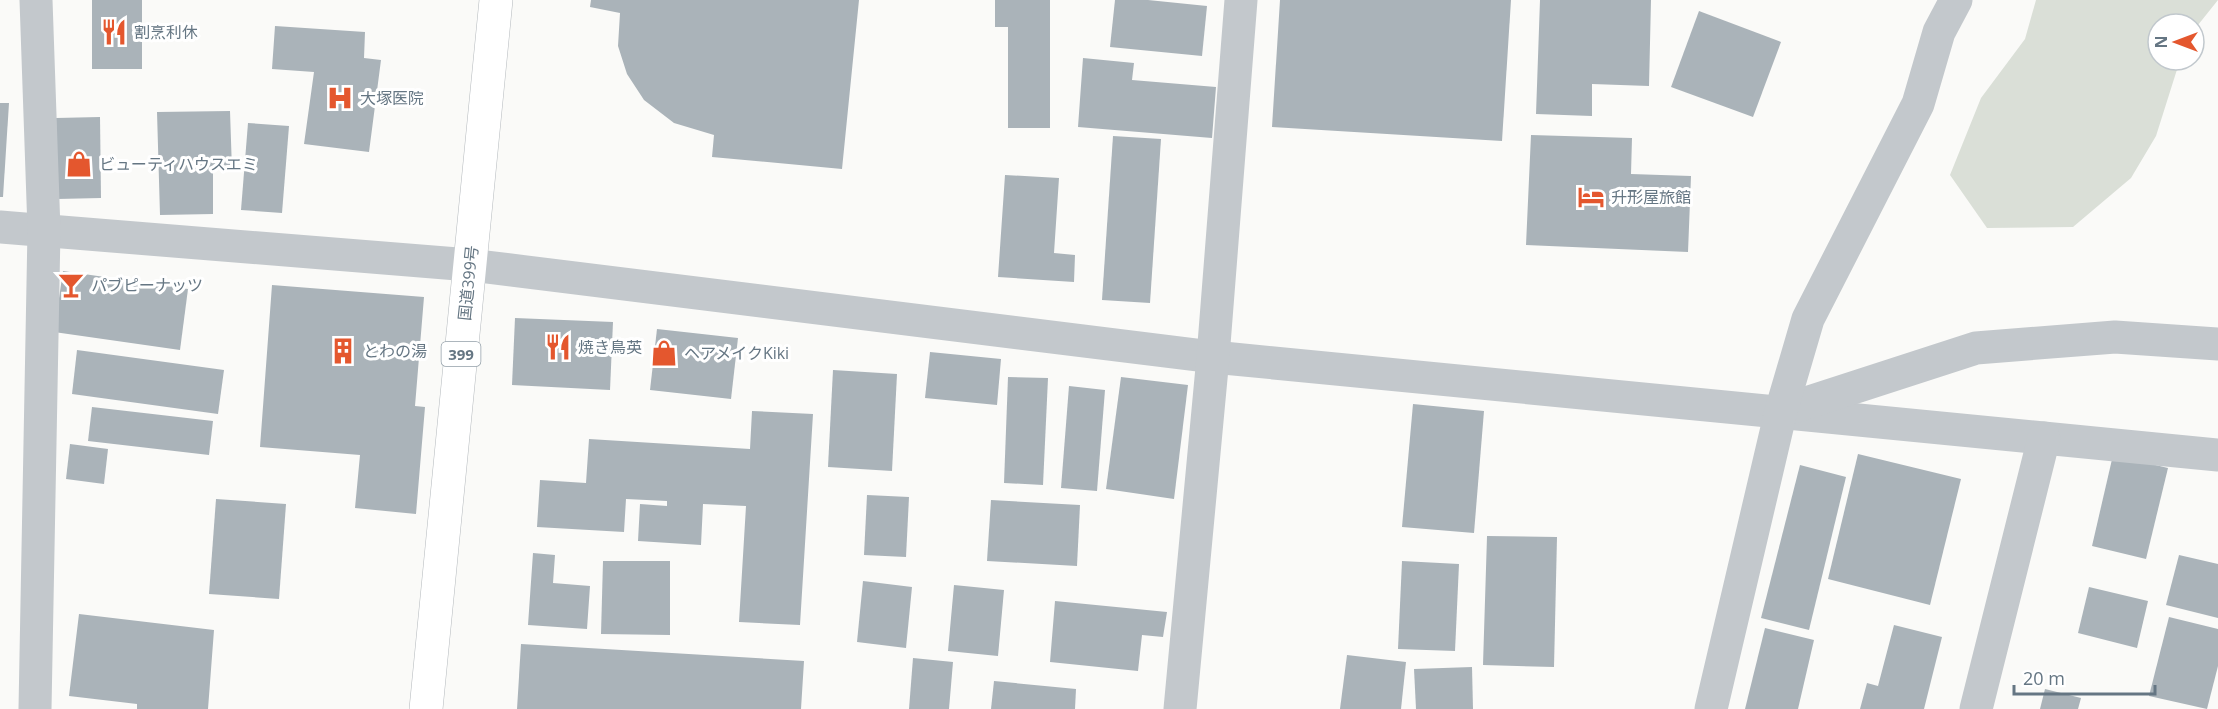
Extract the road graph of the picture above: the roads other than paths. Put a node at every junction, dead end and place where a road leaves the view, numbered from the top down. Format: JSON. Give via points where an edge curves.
{"nodes":[{"id":1,"x":36,"y":0,"type":"edge"},
{"id":2,"x":496,"y":0,"type":"edge"},
{"id":3,"x":1241,"y":0,"type":"edge"},
{"id":4,"x":1956,"y":0,"type":"edge"},
{"id":5,"x":0,"y":226,"type":"edge"},
{"id":6,"x":44,"y":230,"type":"junction"},
{"id":7,"x":470,"y":265,"type":"junction"},
{"id":8,"x":2218,"y":345,"type":"edge"},
{"id":9,"x":1213,"y":357,"type":"junction"},
{"id":10,"x":1781,"y":411,"type":"junction"},
{"id":11,"x":2044,"y":438,"type":"junction"},
{"id":12,"x":2218,"y":455,"type":"edge"},
{"id":13,"x":35,"y":709,"type":"edge"},
{"id":14,"x":426,"y":709,"type":"edge"},
{"id":15,"x":1180,"y":709,"type":"edge"},
{"id":16,"x":1711,"y":709,"type":"edge"},
{"id":17,"x":1976,"y":709,"type":"edge"}],
"edges":[{"from":1,"to":6,"type":"street"},
{"from":2,"to":7,"type":"highway","name":"国道399号","number":"399"},
{"from":3,"to":9,"type":"street"},
{"from":4,"to":10,"type":"street","via":[[1939,32],[1918,104],[1808,319]]},
{"from":5,"to":6,"type":"street"},
{"from":6,"to":7,"type":"street"},
{"from":6,"to":13,"type":"street"},
{"from":7,"to":9,"type":"street"},
{"from":7,"to":14,"type":"highway","name":"国道399号","number":"399"},
{"from":8,"to":10,"type":"street","via":[[2115,337],[1976,348]]},
{"from":9,"to":10,"type":"street"},
{"from":9,"to":15,"type":"street"},
{"from":10,"to":11,"type":"street"},
{"from":10,"to":16,"type":"street"},
{"from":11,"to":12,"type":"street"},
{"from":11,"to":17,"type":"street"}]}
